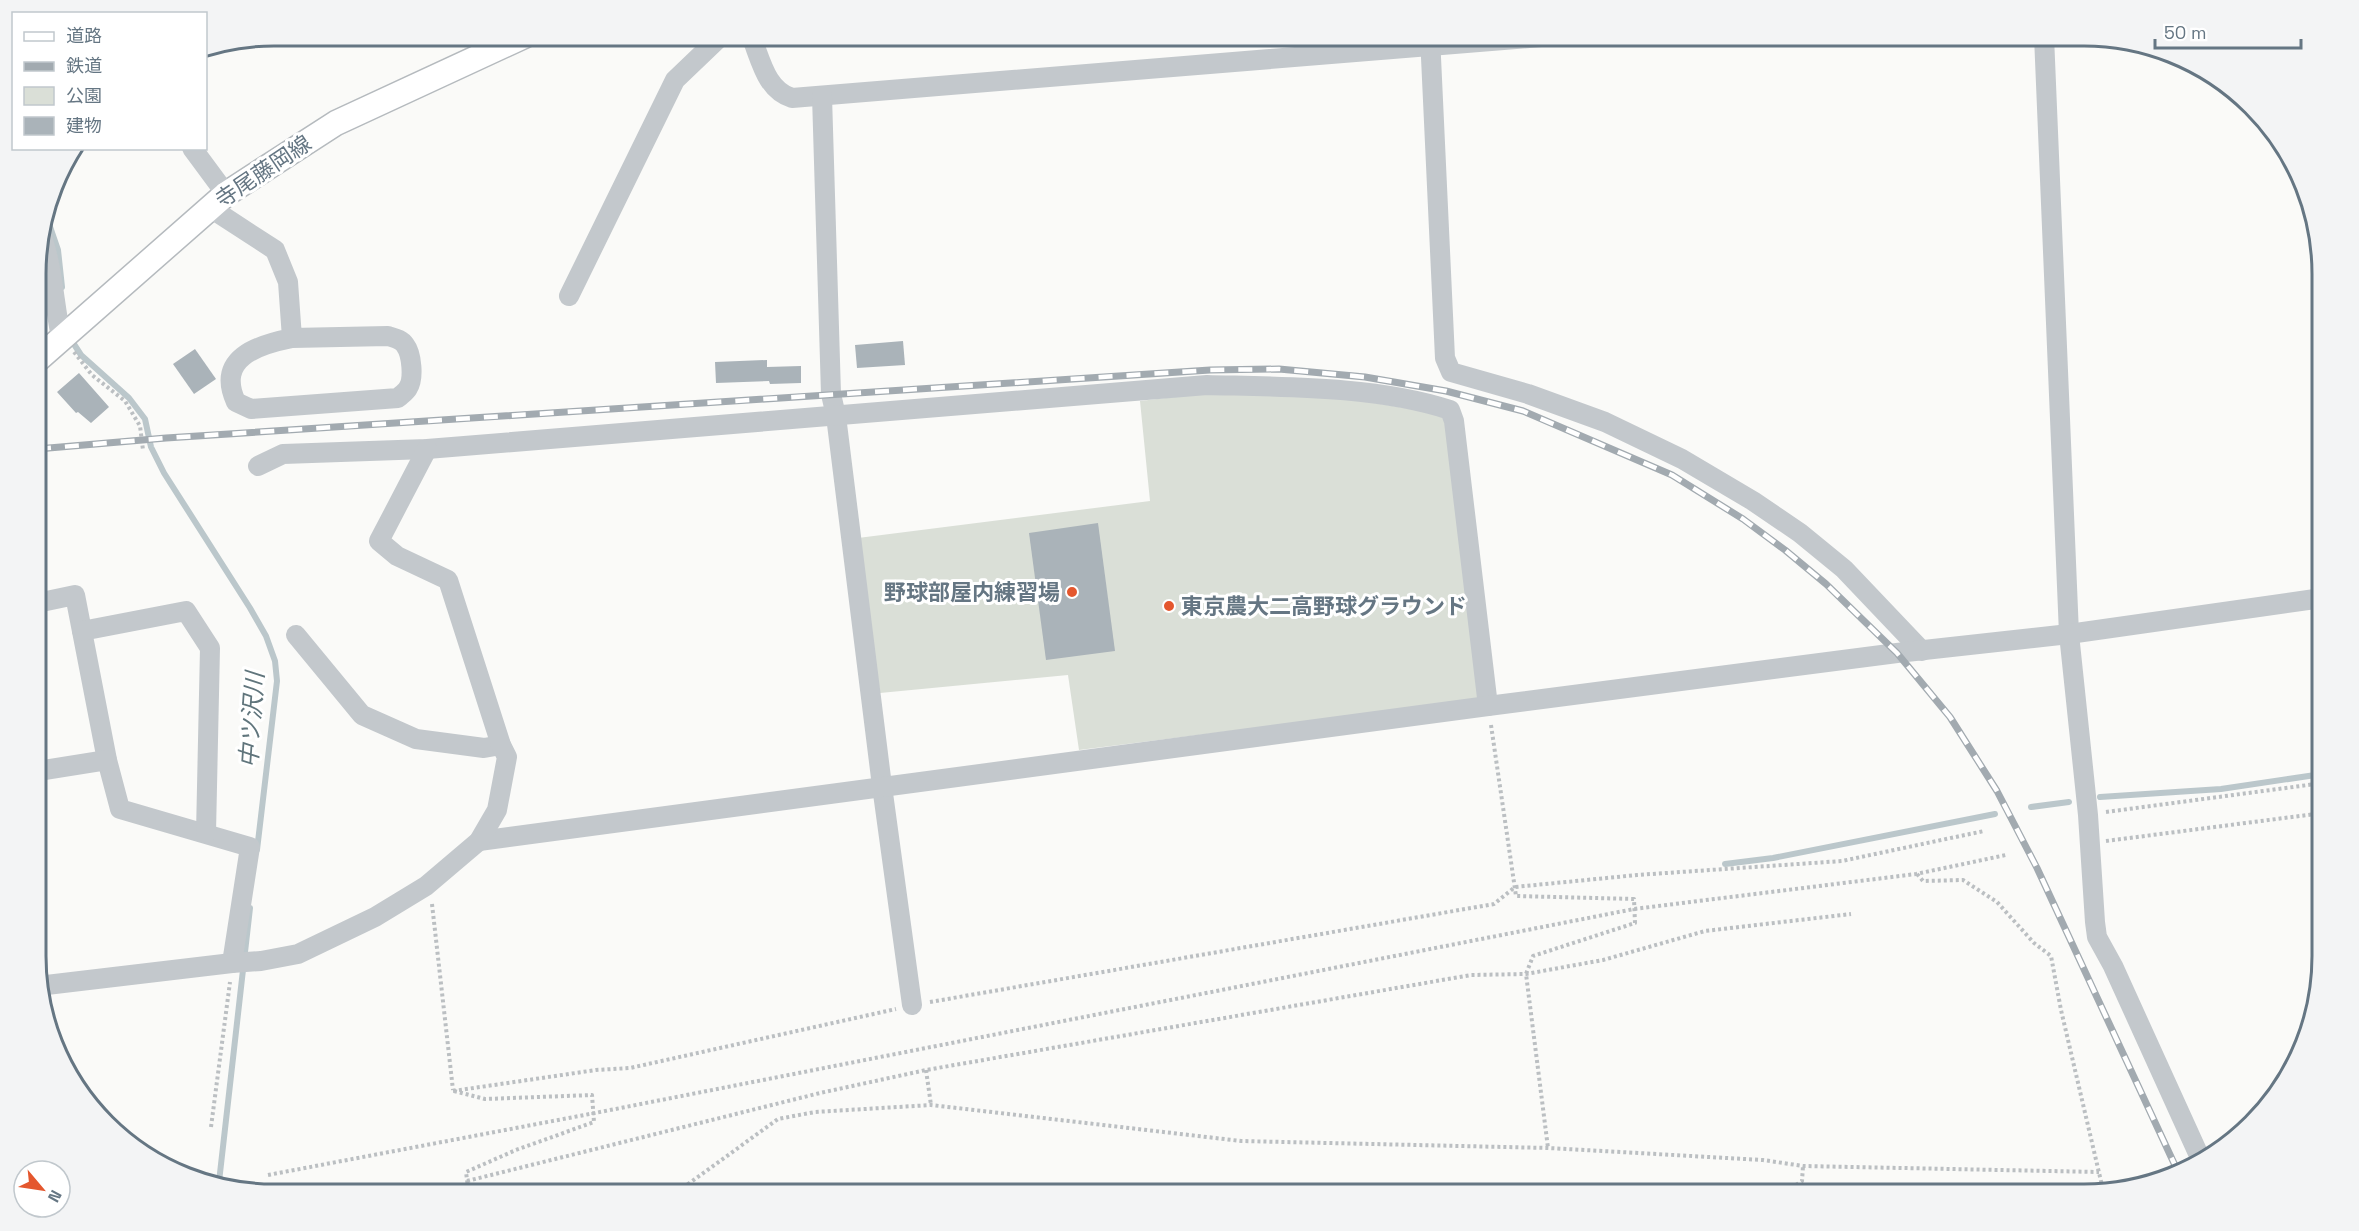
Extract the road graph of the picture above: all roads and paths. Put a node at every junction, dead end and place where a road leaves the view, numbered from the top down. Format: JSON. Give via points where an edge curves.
{"nodes":[{"id":1,"x":502,"y":46,"type":"edge"},
{"id":2,"x":711,"y":46,"type":"edge"},
{"id":3,"x":755,"y":46,"type":"edge"},
{"id":4,"x":1375,"y":46,"type":"edge"},
{"id":5,"x":1430,"y":46,"type":"edge"},
{"id":6,"x":2044,"y":46,"type":"edge"},
{"id":7,"x":822,"y":96,"type":"junction"},
{"id":8,"x":193,"y":150,"type":"edge"},
{"id":9,"x":218,"y":201,"type":"junction"},
{"id":10,"x":47,"y":256,"type":"edge"},
{"id":11,"x":569,"y":296,"type":"dead end"},
{"id":12,"x":292,"y":338,"type":"junction"},
{"id":13,"x":51,"y":347,"type":"edge"},
{"id":14,"x":836,"y":416,"type":"junction"},
{"id":15,"x":428,"y":449,"type":"junction"},
{"id":16,"x":143,"y":450,"type":"dead end"},
{"id":17,"x":258,"y":466,"type":"dead end"},
{"id":18,"x":2312,"y":599,"type":"edge"},
{"id":19,"x":46,"y":601,"type":"edge"},
{"id":20,"x":82,"y":631,"type":"junction"},
{"id":21,"x":2069,"y":634,"type":"junction"},
{"id":22,"x":296,"y":635,"type":"dead end"},
{"id":23,"x":1922,"y":651,"type":"junction"},
{"id":24,"x":1488,"y":706,"type":"junction"},
{"id":25,"x":501,"y":746,"type":"junction"},
{"id":26,"x":107,"y":760,"type":"junction"},
{"id":27,"x":46,"y":770,"type":"edge"},
{"id":28,"x":2312,"y":784,"type":"edge"},
{"id":29,"x":882,"y":786,"type":"junction"},
{"id":30,"x":2087,"y":809,"type":"junction"},
{"id":31,"x":2312,"y":814,"type":"edge"},
{"id":32,"x":1984,"y":831,"type":"dead end"},
{"id":33,"x":207,"y":833,"type":"junction"},
{"id":34,"x":479,"y":841,"type":"junction"},
{"id":35,"x":2090,"y":843,"type":"junction"},
{"id":36,"x":2006,"y":855,"type":"dead end"},
{"id":37,"x":1916,"y":874,"type":"junction"},
{"id":38,"x":426,"y":886,"type":"junction"},
{"id":39,"x":1515,"y":887,"type":"junction"},
{"id":40,"x":1634,"y":909,"type":"junction"},
{"id":41,"x":1851,"y":914,"type":"dead end"},
{"id":42,"x":232,"y":963,"type":"junction"},
{"id":43,"x":1526,"y":974,"type":"junction"},
{"id":44,"x":48,"y":985,"type":"edge"},
{"id":45,"x":912,"y":1005,"type":"junction"},
{"id":46,"x":926,"y":1070,"type":"junction"},
{"id":47,"x":453,"y":1091,"type":"junction"},
{"id":48,"x":931,"y":1105,"type":"junction"},
{"id":49,"x":595,"y":1113,"type":"junction"},
{"id":50,"x":211,"y":1127,"type":"dead end"},
{"id":51,"x":1548,"y":1148,"type":"junction"},
{"id":52,"x":2198,"y":1154,"type":"edge"},
{"id":53,"x":1803,"y":1166,"type":"junction"},
{"id":54,"x":2099,"y":1172,"type":"junction"},
{"id":55,"x":268,"y":1175,"type":"dead end"},
{"id":56,"x":467,"y":1181,"type":"junction"},
{"id":57,"x":467,"y":1184,"type":"edge"},
{"id":58,"x":688,"y":1184,"type":"edge"},
{"id":59,"x":1798,"y":1184,"type":"edge"},
{"id":60,"x":2101,"y":1184,"type":"edge"}],
"edges":[{"from":1,"to":9,"type":"main road","name":"寺尾藤岡線","via":[[336,123]]},
{"from":2,"to":11,"type":"street","via":[[675,80]]},
{"from":3,"to":7,"type":"street","via":[[771,85],[782,94],[792,98]]},
{"from":4,"to":7,"type":"street"},
{"from":5,"to":23,"type":"street","via":[[1445,358],[1451,372],[1605,422],[1682,459],[1753,501],[1844,569]]},
{"from":6,"to":21,"type":"street"},
{"from":7,"to":14,"type":"street","via":[[831,394]]},
{"from":8,"to":9,"type":"street"},
{"from":9,"to":12,"type":"street","via":[[276,250],[288,282]]},
{"from":9,"to":13,"type":"main road","name":"寺尾藤岡線"},
{"from":10,"to":13,"type":"street","via":[[55,308]]},
{"from":12,"to":12,"type":"street","via":[[397,339],[409,355],[409,388],[398,398],[251,410],[236,402],[230,375],[237,363],[261,344]]},
{"from":13,"to":16,"type":"path","via":[[125,401],[140,426]]},
{"from":14,"to":15,"type":"street"},
{"from":14,"to":24,"type":"street","via":[[1207,385],[1384,396],[1450,411]]},
{"from":14,"to":29,"type":"street"},
{"from":15,"to":17,"type":"street","via":[[283,454]]},
{"from":15,"to":25,"type":"street","via":[[379,541],[397,556],[448,580]]},
{"from":18,"to":21,"type":"street"},
{"from":19,"to":20,"type":"street","via":[[75,596]]},
{"from":20,"to":26,"type":"street"},
{"from":20,"to":33,"type":"street","via":[[186,611],[210,648]]},
{"from":21,"to":23,"type":"street"},
{"from":21,"to":30,"type":"street"},
{"from":22,"to":25,"type":"street","via":[[362,715],[416,739],[484,748]]},
{"from":23,"to":24,"type":"street"},
{"from":24,"to":29,"type":"street"},
{"from":24,"to":39,"type":"path"},
{"from":25,"to":34,"type":"street","via":[[507,757],[497,810]]},
{"from":26,"to":27,"type":"street"},
{"from":26,"to":33,"type":"street","via":[[120,809]]},
{"from":28,"to":30,"type":"path"},
{"from":29,"to":34,"type":"street"},
{"from":29,"to":45,"type":"street"},
{"from":30,"to":35,"type":"street"},
{"from":31,"to":35,"type":"path"},
{"from":32,"to":39,"type":"path","via":[[1842,861]]},
{"from":33,"to":42,"type":"street","via":[[250,847]]},
{"from":34,"to":38,"type":"street"},
{"from":35,"to":52,"type":"street","via":[[2097,937]]},
{"from":36,"to":37,"type":"path"},
{"from":37,"to":40,"type":"path"},
{"from":37,"to":54,"type":"path","via":[[1923,881],[1964,880],[1997,902],[2051,956]]},
{"from":38,"to":42,"type":"street","via":[[375,917],[298,954]]},
{"from":38,"to":47,"type":"path","via":[[432,906]]},
{"from":39,"to":40,"type":"path","via":[[1516,896],[1634,899]]},
{"from":39,"to":45,"type":"path","via":[[1494,904]]},
{"from":40,"to":43,"type":"path","via":[[1635,923],[1533,956]]},
{"from":40,"to":49,"type":"path"},
{"from":41,"to":43,"type":"path","via":[[1705,931],[1603,960]]},
{"from":42,"to":44,"type":"street"},
{"from":42,"to":50,"type":"path"},
{"from":43,"to":46,"type":"path","via":[[1471,975]]},
{"from":43,"to":51,"type":"path"},
{"from":45,"to":47,"type":"path","via":[[630,1068]]},
{"from":46,"to":48,"type":"path"},
{"from":46,"to":56,"type":"path"},
{"from":47,"to":49,"type":"path","via":[[485,1099],[592,1095]]},
{"from":48,"to":51,"type":"path","via":[[1241,1141]]},
{"from":48,"to":58,"type":"path","via":[[815,1112],[778,1119]]},
{"from":49,"to":55,"type":"path"},
{"from":49,"to":56,"type":"path","via":[[594,1122],[466,1172]]},
{"from":51,"to":53,"type":"path","via":[[1763,1160]]},
{"from":53,"to":54,"type":"path"},
{"from":53,"to":59,"type":"path","via":[[1802,1181]]},
{"from":54,"to":60,"type":"path"},
{"from":56,"to":57,"type":"path"}]}
